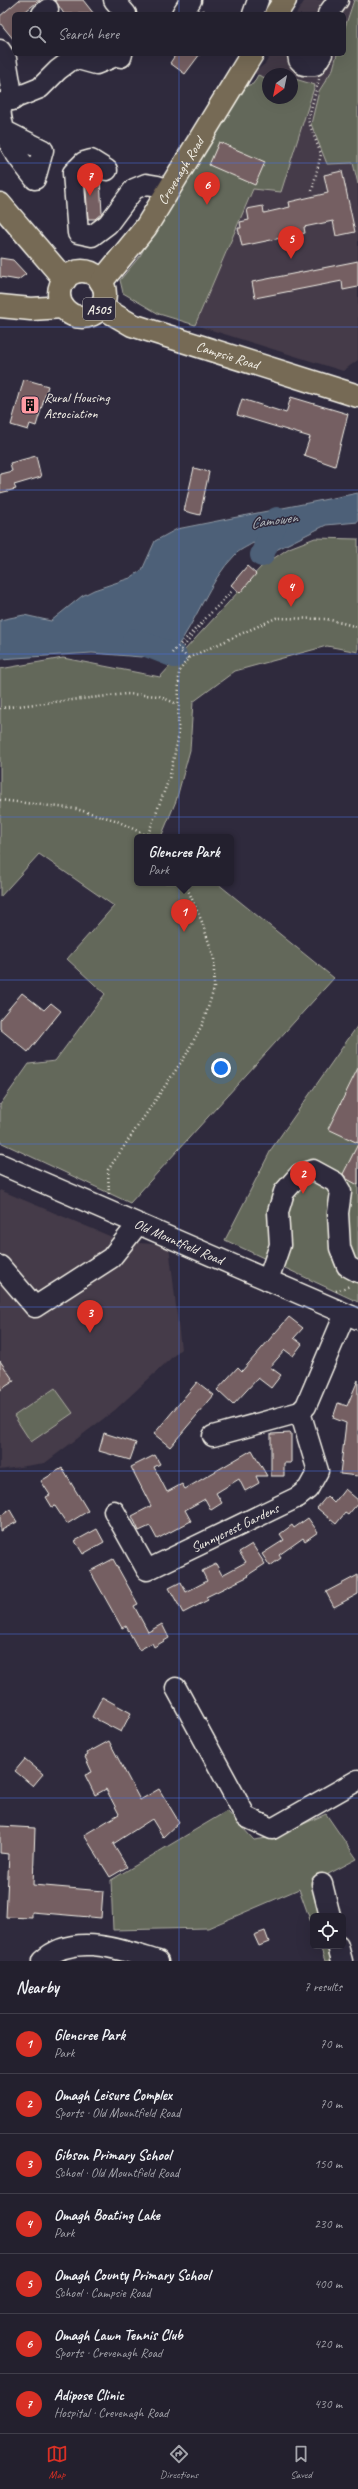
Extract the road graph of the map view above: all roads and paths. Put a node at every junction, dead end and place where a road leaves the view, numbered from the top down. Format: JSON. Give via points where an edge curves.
{"nodes":[{"id":1,"x":114,"y":0,"type":"edge"},
{"id":2,"x":191,"y":0,"type":"edge"},
{"id":3,"x":258,"y":0,"type":"edge"},
{"id":4,"x":285,"y":0,"type":"edge"},
{"id":5,"x":124,"y":12,"type":"edge"},
{"id":6,"x":183,"y":12,"type":"edge"},
{"id":7,"x":254,"y":12,"type":"edge"},
{"id":8,"x":277,"y":12,"type":"edge"},
{"id":9,"x":0,"y":50,"type":"edge"},
{"id":10,"x":116,"y":56,"type":"edge"},
{"id":11,"x":251,"y":56,"type":"edge"},
{"id":12,"x":298,"y":56,"type":"edge"},
{"id":13,"x":320,"y":58,"type":"edge"},
{"id":14,"x":59,"y":60,"type":"edge"},
{"id":15,"x":4,"y":103,"type":"edge"},
{"id":16,"x":3,"y":130,"type":"dead end"},
{"id":17,"x":107,"y":170,"type":"dead end"},
{"id":18,"x":312,"y":192,"type":"dead end"},
{"id":19,"x":167,"y":193,"type":"junction"},
{"id":20,"x":0,"y":204,"type":"edge"},
{"id":21,"x":64,"y":280,"type":"junction"},
{"id":22,"x":101,"y":282,"type":"junction"},
{"id":23,"x":0,"y":306,"type":"edge"},
{"id":24,"x":101,"y":306,"type":"junction"},
{"id":25,"x":63,"y":307,"type":"junction"},
{"id":26,"x":358,"y":396,"type":"edge"},
{"id":27,"x":233,"y":590,"type":"dead end"},
{"id":28,"x":204,"y":622,"type":"junction"},
{"id":29,"x":358,"y":627,"type":"edge"},
{"id":30,"x":172,"y":653,"type":"dead end"},
{"id":31,"x":188,"y":658,"type":"junction"},
{"id":32,"x":177,"y":704,"type":"junction"},
{"id":33,"x":0,"y":708,"type":"edge"},
{"id":34,"x":0,"y":800,"type":"edge"},
{"id":35,"x":145,"y":834,"type":"edge"},
{"id":36,"x":150,"y":834,"type":"edge"},
{"id":37,"x":186,"y":886,"type":"edge"},
{"id":38,"x":0,"y":1164,"type":"edge"},
{"id":39,"x":111,"y":1212,"type":"junction"},
{"id":40,"x":138,"y":1224,"type":"junction"},
{"id":41,"x":0,"y":1266,"type":"edge"},
{"id":42,"x":358,"y":1272,"type":"edge"},
{"id":43,"x":268,"y":1280,"type":"junction"},
{"id":44,"x":351,"y":1316,"type":"edge"},
{"id":45,"x":300,"y":1412,"type":"junction"},
{"id":46,"x":213,"y":1436,"type":"dead end"},
{"id":47,"x":114,"y":1511,"type":"dead end"},
{"id":48,"x":176,"y":1688,"type":"dead end"},
{"id":49,"x":358,"y":1780,"type":"edge"},
{"id":50,"x":322,"y":1884,"type":"dead end"},
{"id":51,"x":329,"y":1913,"type":"edge"},
{"id":52,"x":339,"y":1949,"type":"edge"},
{"id":53,"x":42,"y":1961,"type":"edge"},
{"id":54,"x":158,"y":1961,"type":"edge"},
{"id":55,"x":342,"y":1961,"type":"edge"}],
"edges":[{"from":1,"to":5,"type":"street"},
{"from":2,"to":6,"type":"street"},
{"from":3,"to":7,"type":"street"},
{"from":4,"to":8,"type":"main road"},
{"from":9,"to":15,"type":"street","via":[[6,59]]},
{"from":10,"to":14,"type":"street","via":[[96,64],[74,58]]},
{"from":11,"to":19,"type":"main road","name":"Crevenagh Road","number":"A505"},
{"from":12,"to":13,"type":"street","via":[[304,65],[315,65]]},
{"from":13,"to":18,"type":"path","via":[[319,81],[308,120],[321,159]]},
{"from":14,"to":15,"type":"street","via":[[40,88]]},
{"from":15,"to":16,"type":"street"},
{"from":17,"to":19,"type":"street","via":[[91,160],[84,162],[73,173],[78,233],[92,236],[108,224],[134,189],[146,184],[158,186]]},
{"from":19,"to":22,"type":"main road","name":"Crevenagh Road","number":"A505","via":[[146,227]]},
{"from":20,"to":21,"type":"main road"},
{"from":21,"to":22,"type":"main road","number":"A505","via":[[78,272],[86,272]]},
{"from":21,"to":25,"type":"main road","number":"A505","via":[[59,293]]},
{"from":22,"to":24,"type":"main road","number":"A505","via":[[104,289]]},
{"from":23,"to":25,"type":"main road","number":"A505","via":[[31,309]]},
{"from":24,"to":25,"type":"main road","number":"A505","via":[[96,313],[80,317]]},
{"from":24,"to":26,"type":"main road","name":"Campsie Road","via":[[132,325]]},
{"from":27,"to":28,"type":"path"},
{"from":28,"to":30,"type":"path","via":[[200,623]]},
{"from":28,"to":31,"type":"path","via":[[180,651]]},
{"from":29,"to":31,"type":"path","via":[[326,619],[276,618]]},
{"from":31,"to":32,"type":"path","via":[[179,672]]},
{"from":32,"to":33,"type":"path","via":[[159,696],[126,694]]},
{"from":32,"to":36,"type":"path","via":[[178,739]]},
{"from":34,"to":35,"type":"path","via":[[76,809],[115,820]]},
{"from":37,"to":39,"type":"path","via":[[214,958],[214,989],[203,1023],[186,1055],[108,1170]]},
{"from":38,"to":39,"type":"street","name":"Old Mountfield Road"},
{"from":39,"to":40,"type":"street","name":"Old Mountfield Road"},
{"from":40,"to":41,"type":"street","via":[[111,1258],[35,1307]]},
{"from":40,"to":43,"type":"street","name":"Old Mountfield Road"},
{"from":42,"to":43,"type":"street","via":[[347,1266],[340,1248],[338,1213],[341,1192],[335,1182],[313,1170],[300,1174],[284,1192],[278,1212],[280,1245]]},
{"from":43,"to":44,"type":"street","name":"Old Mountfield Road"},
{"from":44,"to":45,"type":"street","via":[[306,1406]]},
{"from":45,"to":46,"type":"street"},
{"from":45,"to":47,"type":"street","name":"Sunnycrest Gardens","via":[[318,1471],[308,1489],[298,1497],[147,1570]]},
{"from":48,"to":49,"type":"street","via":[[246,1817],[272,1829]]},
{"from":50,"to":51,"type":"street"},
{"from":52,"to":55,"type":"street"},
{"from":53,"to":54,"type":"street","via":[[49,1954],[71,1946],[95,1944]]}]}
